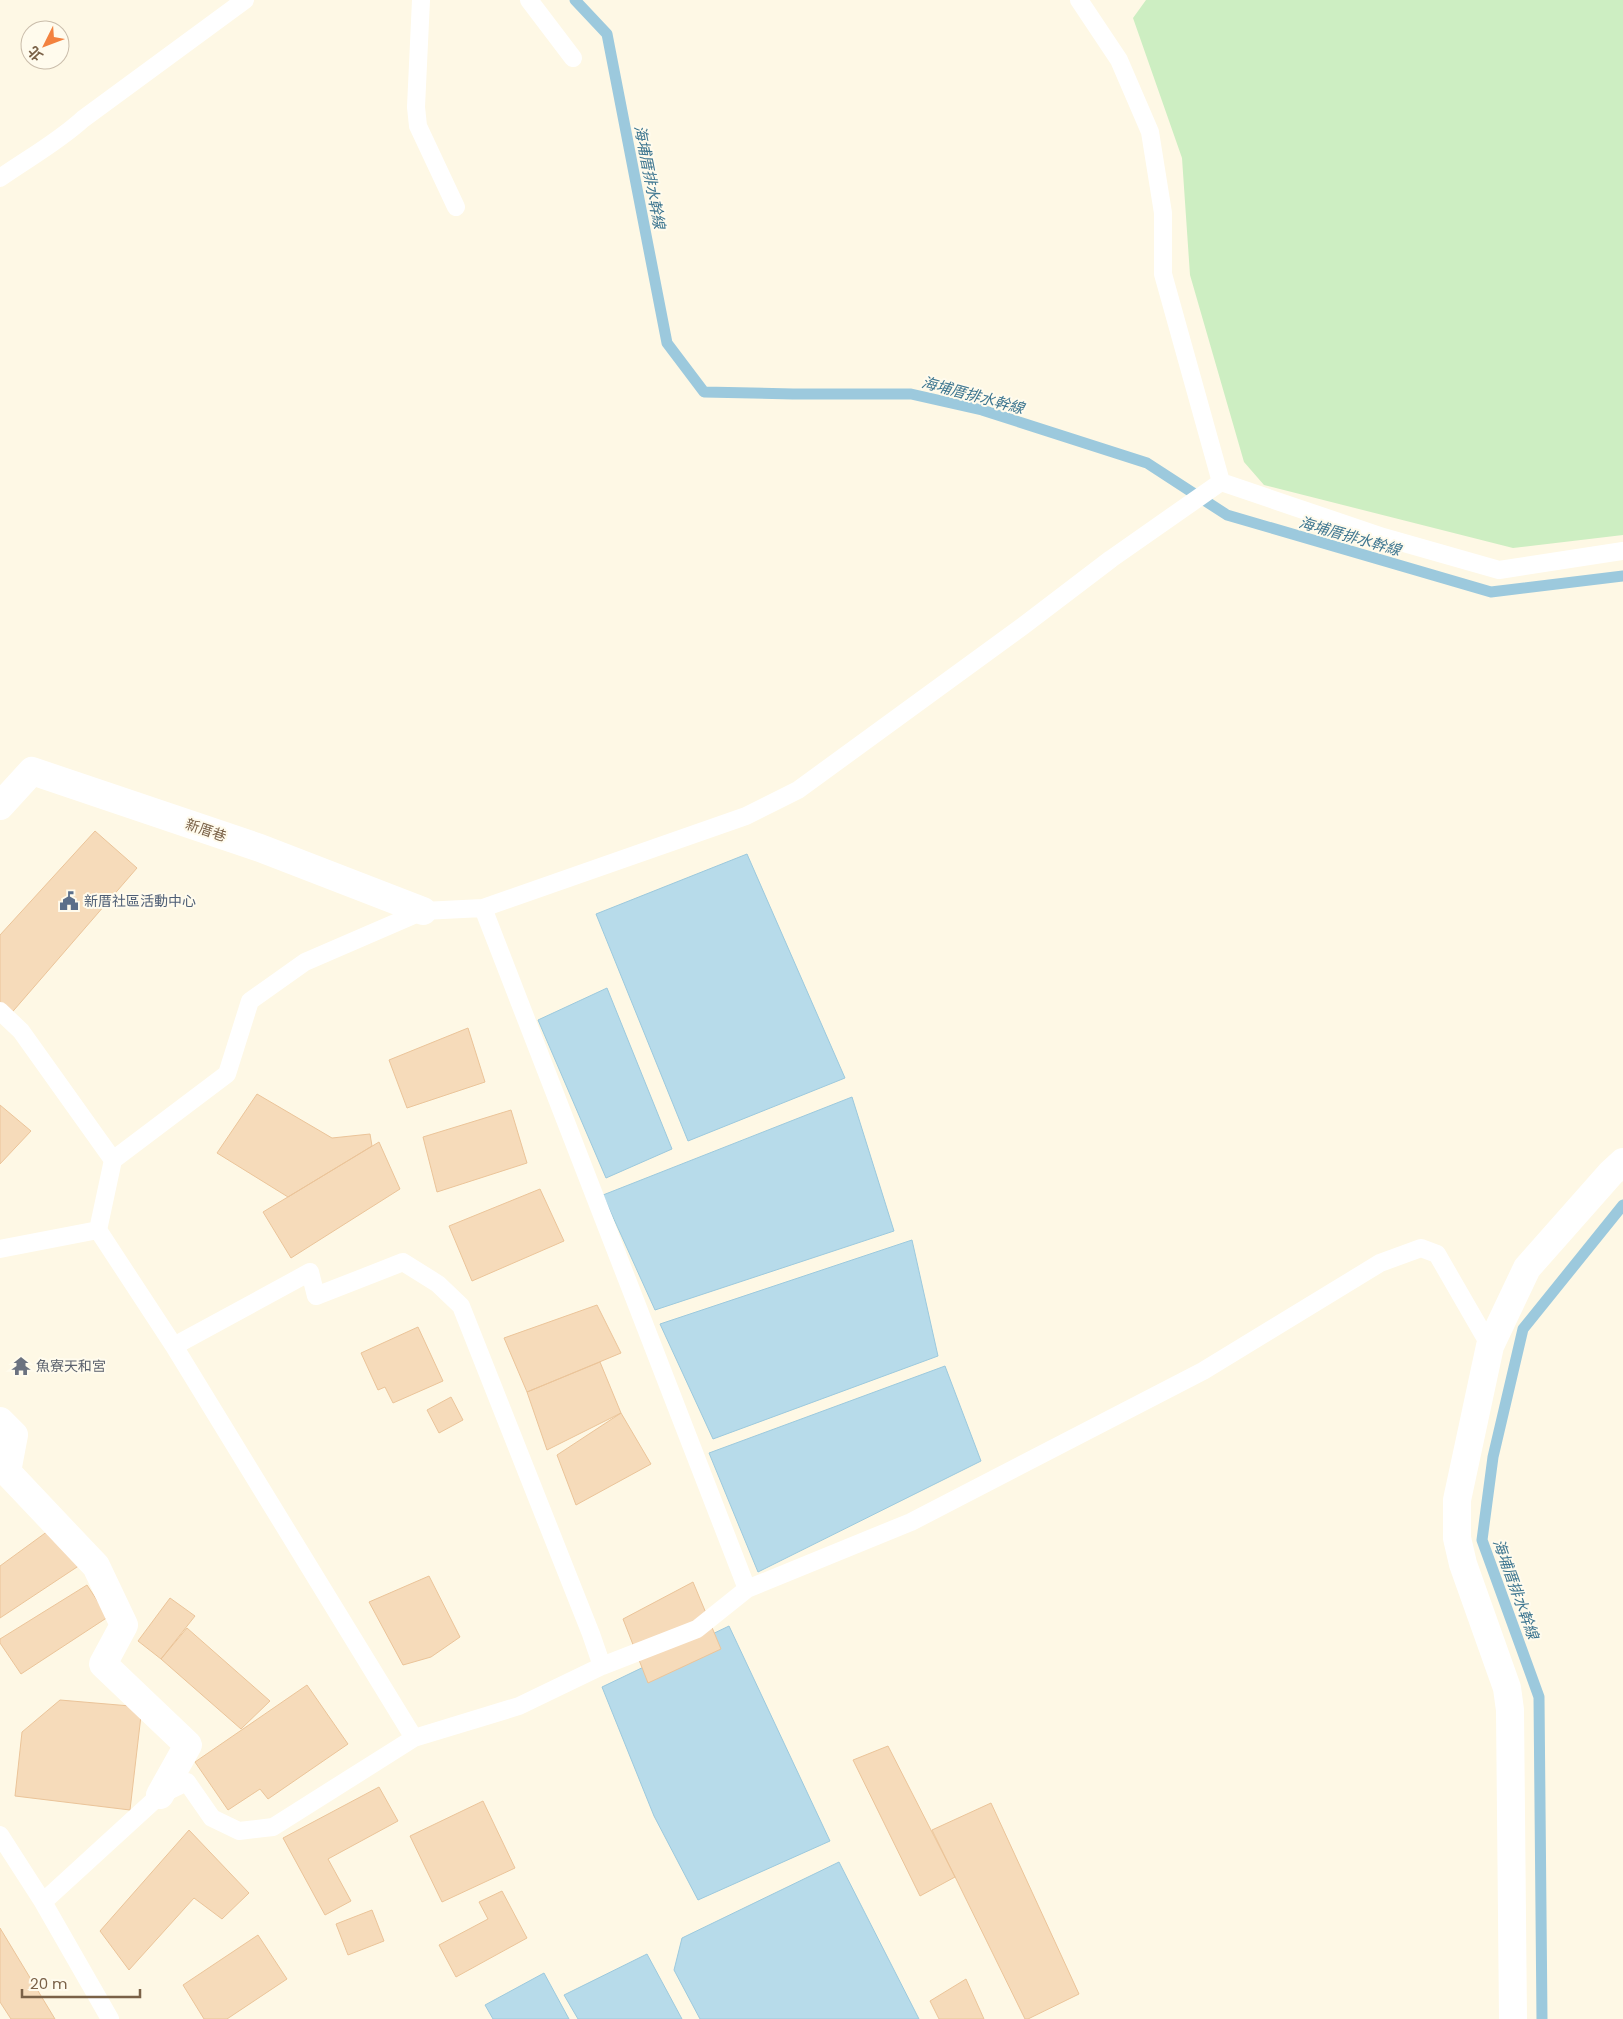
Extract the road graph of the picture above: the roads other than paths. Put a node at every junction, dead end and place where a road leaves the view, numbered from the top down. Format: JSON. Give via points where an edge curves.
{"nodes":[{"id":1,"x":244,"y":0,"type":"edge"},
{"id":2,"x":421,"y":0,"type":"edge"},
{"id":3,"x":529,"y":0,"type":"edge"},
{"id":4,"x":1079,"y":0,"type":"edge"},
{"id":5,"x":573,"y":58,"type":"dead end"},
{"id":6,"x":0,"y":178,"type":"edge"},
{"id":7,"x":456,"y":208,"type":"dead end"},
{"id":8,"x":1221,"y":482,"type":"junction"},
{"id":9,"x":1623,"y":551,"type":"edge"},
{"id":10,"x":0,"y":806,"type":"edge"},
{"id":11,"x":483,"y":908,"type":"junction"},
{"id":12,"x":423,"y":911,"type":"junction"},
{"id":13,"x":0,"y":1011,"type":"edge"},
{"id":14,"x":113,"y":1160,"type":"junction"},
{"id":15,"x":1623,"y":1162,"type":"edge"},
{"id":16,"x":98,"y":1230,"type":"junction"},
{"id":17,"x":0,"y":1249,"type":"edge"},
{"id":18,"x":174,"y":1346,"type":"junction"},
{"id":19,"x":1490,"y":1346,"type":"junction"},
{"id":20,"x":0,"y":1421,"type":"edge"},
{"id":21,"x":747,"y":1590,"type":"junction"},
{"id":22,"x":602,"y":1666,"type":"junction"},
{"id":23,"x":414,"y":1738,"type":"junction"},
{"id":24,"x":160,"y":1795,"type":"junction"},
{"id":25,"x":0,"y":1835,"type":"edge"},
{"id":26,"x":43,"y":1902,"type":"junction"},
{"id":27,"x":110,"y":2019,"type":"edge"},
{"id":28,"x":1514,"y":2019,"type":"edge"}],
"edges":[{"from":1,"to":6,"type":"lane","via":[[67,133]]},
{"from":2,"to":7,"type":"lane","via":[[418,126]]},
{"from":3,"to":5,"type":"lane"},
{"from":4,"to":8,"type":"lane","via":[[1119,60],[1150,132],[1163,213],[1163,274]]},
{"from":8,"to":9,"type":"lane","via":[[1383,537],[1500,570]]},
{"from":8,"to":11,"type":"lane","via":[[1110,559],[798,790],[746,816]]},
{"from":10,"to":12,"type":"street","name":"新厝巷","via":[[32,771],[260,848]]},
{"from":11,"to":12,"type":"lane"},
{"from":11,"to":21,"type":"lane"},
{"from":12,"to":14,"type":"lane","via":[[305,962],[250,1001],[227,1074]]},
{"from":13,"to":14,"type":"lane","via":[[21,1031]]},
{"from":14,"to":16,"type":"lane"},
{"from":15,"to":19,"type":"street","via":[[1527,1268]]},
{"from":16,"to":17,"type":"lane"},
{"from":16,"to":18,"type":"lane"},
{"from":18,"to":22,"type":"lane","via":[[310,1272],[316,1296],[403,1262],[438,1284],[461,1306]]},
{"from":18,"to":23,"type":"lane"},
{"from":19,"to":21,"type":"lane","via":[[1437,1254],[1421,1248],[1380,1263],[1203,1372],[911,1522]]},
{"from":19,"to":28,"type":"street","via":[[1457,1500],[1457,1538],[1463,1564],[1507,1688],[1510,1710]]},
{"from":20,"to":24,"type":"street","via":[[14,1435],[7,1472],[96,1566],[124,1626],[103,1664],[188,1745]]},
{"from":21,"to":22,"type":"lane","via":[[697,1629]]},
{"from":22,"to":23,"type":"lane","via":[[519,1706]]},
{"from":23,"to":24,"type":"lane","via":[[273,1827],[240,1831],[212,1818],[187,1782]]},
{"from":24,"to":26,"type":"lane"},
{"from":25,"to":26,"type":"lane"},
{"from":26,"to":27,"type":"lane"}]}
